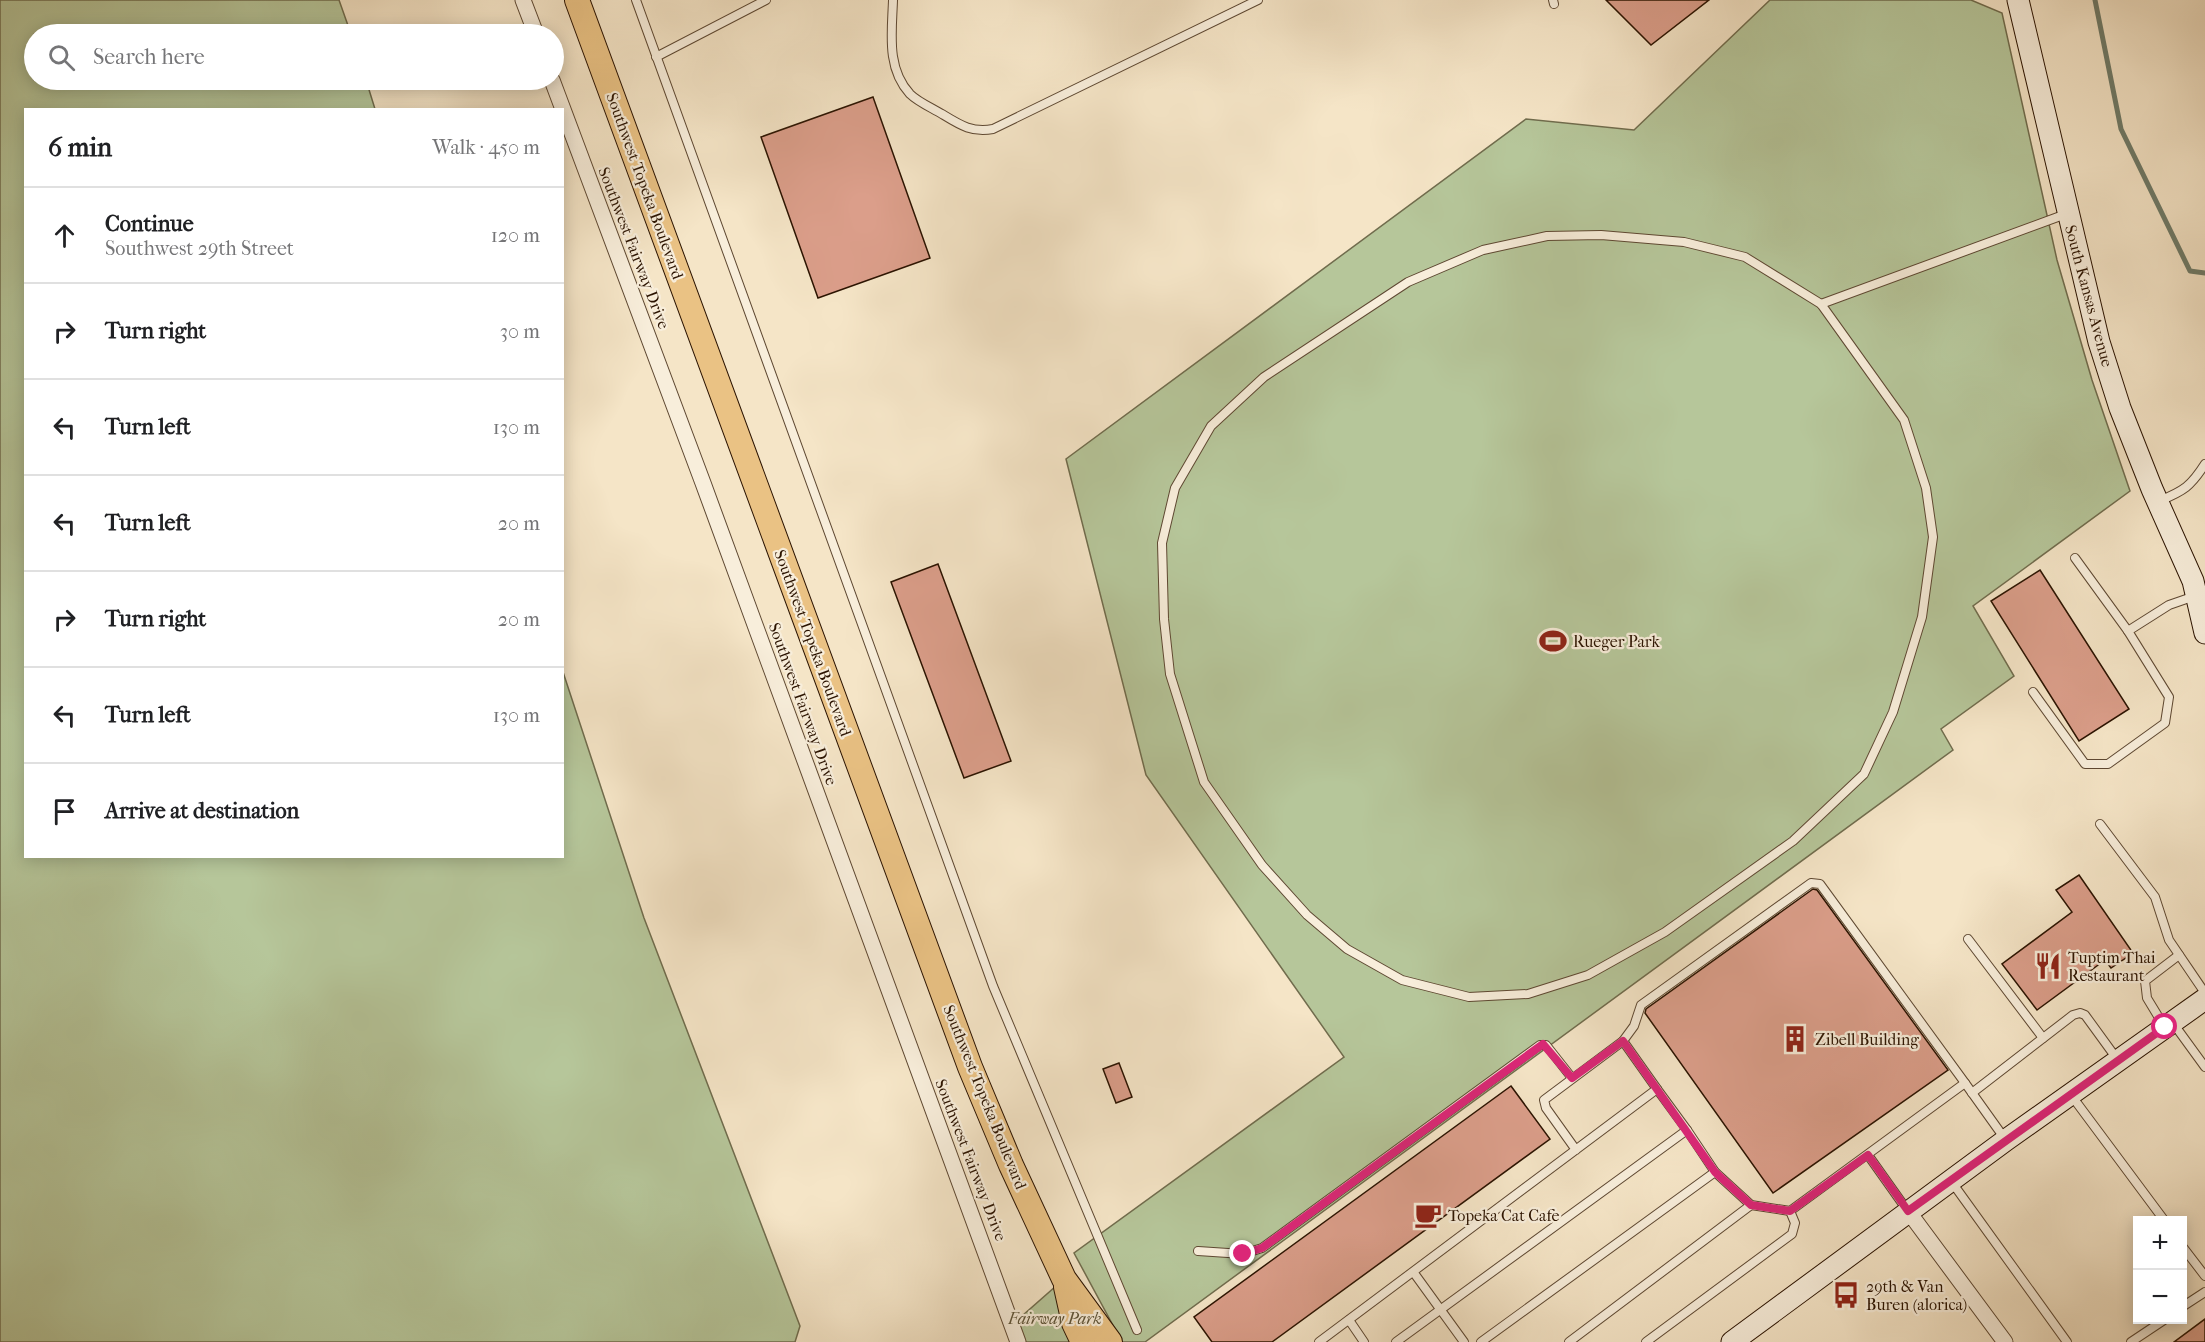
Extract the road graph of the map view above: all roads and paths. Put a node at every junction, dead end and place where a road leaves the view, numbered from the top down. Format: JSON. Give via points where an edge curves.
{"nodes":[{"id":1,"x":523,"y":0,"type":"edge"},
{"id":2,"x":577,"y":0,"type":"edge"},
{"id":3,"x":636,"y":0,"type":"edge"},
{"id":4,"x":766,"y":0,"type":"edge"},
{"id":5,"x":894,"y":0,"type":"edge"},
{"id":6,"x":1257,"y":0,"type":"edge"},
{"id":7,"x":2018,"y":0,"type":"edge"},
{"id":8,"x":532,"y":24,"type":"edge"},
{"id":9,"x":656,"y":57,"type":"junction"},
{"id":10,"x":556,"y":90,"type":"edge"},
{"id":11,"x":562,"y":108,"type":"edge"},
{"id":12,"x":564,"y":112,"type":"edge"},
{"id":13,"x":2067,"y":213,"type":"junction"},
{"id":14,"x":1821,"y":304,"type":"junction"},
{"id":15,"x":2205,"y":464,"type":"edge"},
{"id":16,"x":2157,"y":501,"type":"junction"},
{"id":17,"x":2075,"y":558,"type":"dead end"},
{"id":18,"x":2198,"y":591,"type":"edge"},
{"id":19,"x":2128,"y":632,"type":"junction"},
{"id":20,"x":2205,"y":633,"type":"edge"},
{"id":21,"x":2033,"y":692,"type":"dead end"},
{"id":22,"x":2100,"y":824,"type":"dead end"},
{"id":23,"x":1968,"y":939,"type":"dead end"},
{"id":24,"x":2179,"y":956,"type":"junction"},
{"id":25,"x":2205,"y":993,"type":"edge"},
{"id":26,"x":2205,"y":999,"type":"edge"},
{"id":27,"x":2168,"y":1025,"type":"junction"},
{"id":28,"x":2043,"y":1038,"type":"junction"},
{"id":29,"x":1623,"y":1041,"type":"junction"},
{"id":30,"x":2118,"y":1060,"type":"junction"},
{"id":31,"x":2205,"y":1067,"type":"edge"},
{"id":32,"x":1572,"y":1078,"type":"junction"},
{"id":33,"x":1965,"y":1083,"type":"junction"},
{"id":34,"x":1657,"y":1089,"type":"junction"},
{"id":35,"x":1972,"y":1093,"type":"junction"},
{"id":36,"x":2070,"y":1094,"type":"junction"},
{"id":37,"x":1687,"y":1130,"type":"junction"},
{"id":38,"x":2006,"y":1140,"type":"junction"},
{"id":39,"x":1576,"y":1150,"type":"junction"},
{"id":40,"x":1868,"y":1155,"type":"junction"},
{"id":41,"x":1715,"y":1172,"type":"junction"},
{"id":42,"x":1950,"y":1180,"type":"junction"},
{"id":43,"x":1751,"y":1205,"type":"junction"},
{"id":44,"x":1790,"y":1211,"type":"junction"},
{"id":45,"x":1908,"y":1211,"type":"junction"},
{"id":46,"x":2160,"y":1216,"type":"edge"},
{"id":47,"x":1198,"y":1251,"type":"dead end"},
{"id":48,"x":2187,"y":1253,"type":"edge"},
{"id":49,"x":1414,"y":1273,"type":"junction"},
{"id":50,"x":2205,"y":1276,"type":"edge"},
{"id":51,"x":1064,"y":1279,"type":"junction"},
{"id":52,"x":2205,"y":1292,"type":"edge"},
{"id":53,"x":2187,"y":1304,"type":"edge"},
{"id":54,"x":1441,"y":1310,"type":"junction"},
{"id":55,"x":1349,"y":1320,"type":"junction"},
{"id":56,"x":2158,"y":1324,"type":"edge"},
{"id":57,"x":1137,"y":1330,"type":"dead end"},
{"id":58,"x":1018,"y":1342,"type":"edge"},
{"id":59,"x":1083,"y":1342,"type":"edge"},
{"id":60,"x":1110,"y":1342,"type":"edge"},
{"id":61,"x":1320,"y":1342,"type":"edge"},
{"id":62,"x":1364,"y":1342,"type":"edge"},
{"id":63,"x":1396,"y":1342,"type":"edge"},
{"id":64,"x":1464,"y":1342,"type":"edge"},
{"id":65,"x":1481,"y":1342,"type":"edge"},
{"id":66,"x":1569,"y":1342,"type":"edge"},
{"id":67,"x":1646,"y":1342,"type":"edge"},
{"id":68,"x":1732,"y":1342,"type":"edge"},
{"id":69,"x":2005,"y":1342,"type":"edge"},
{"id":70,"x":2067,"y":1342,"type":"edge"},
{"id":71,"x":2131,"y":1342,"type":"edge"}],
"edges":[{"from":1,"to":8,"type":"street"},
{"from":2,"to":51,"type":"main road","name":"Southwest Topeka Boulevard","via":[[933,969],[1006,1154]]},
{"from":3,"to":9,"type":"lane"},
{"from":4,"to":9,"type":"lane"},
{"from":5,"to":6,"type":"lane","via":[[891,51],[902,82],[911,95],[965,128],[980,131],[993,129]]},
{"from":7,"to":13,"type":"main road","name":"South Kansas Avenue"},
{"from":9,"to":57,"type":"lane","via":[[993,986]]},
{"from":10,"to":11,"type":"street","name":"Southwest Fairway Drive"},
{"from":12,"to":58,"type":"street","name":"Southwest Fairway Drive"},
{"from":13,"to":14,"type":"lane"},
{"from":13,"to":16,"type":"main road","name":"South Kansas Avenue","via":[[2120,408]]},
{"from":14,"to":14,"type":"lane","via":[[1745,257],[1684,242],[1547,236],[1482,250],[1408,282],[1264,377],[1211,426],[1175,488],[1162,543],[1170,674],[1204,782],[1262,865],[1306,915],[1347,949],[1402,980],[1469,997],[1528,994],[1588,975],[1665,932],[1793,841],[1864,774],[1893,712],[1922,617],[1933,537],[1926,488],[1904,420]]},
{"from":15,"to":16,"type":"lane","via":[[2183,491]]},
{"from":16,"to":18,"type":"main road","name":"South Kansas Avenue"},
{"from":17,"to":19,"type":"lane"},
{"from":18,"to":19,"type":"lane"},
{"from":18,"to":20,"type":"main road","name":"South Kansas Avenue"},
{"from":19,"to":21,"type":"lane","via":[[2169,697],[2165,723],[2108,764],[2085,764]]},
{"from":22,"to":24,"type":"lane","via":[[2155,897],[2169,940]]},
{"from":23,"to":28,"type":"lane"},
{"from":24,"to":25,"type":"lane"},
{"from":24,"to":27,"type":"lane","via":[[2145,981],[2147,998]]},
{"from":26,"to":27,"type":"main road"},
{"from":27,"to":30,"type":"main road"},
{"from":27,"to":31,"type":"lane"},
{"from":28,"to":30,"type":"lane","via":[[2080,1013]]},
{"from":28,"to":35,"type":"lane"},
{"from":29,"to":32,"type":"lane"},
{"from":29,"to":33,"type":"lane","via":[[1634,1026],[1641,1005],[1811,883],[1820,884]]},
{"from":29,"to":34,"type":"lane"},
{"from":30,"to":36,"type":"main road"},
{"from":32,"to":39,"type":"lane","via":[[1544,1100]]},
{"from":32,"to":47,"type":"lane","via":[[1546,1045],[1540,1045],[1262,1248],[1243,1254]]},
{"from":33,"to":35,"type":"lane"},
{"from":33,"to":40,"type":"lane"},
{"from":34,"to":37,"type":"lane"},
{"from":34,"to":39,"type":"lane"},
{"from":35,"to":38,"type":"lane"},
{"from":36,"to":38,"type":"main road"},
{"from":36,"to":46,"type":"lane"},
{"from":37,"to":41,"type":"lane"},
{"from":37,"to":54,"type":"lane"},
{"from":38,"to":42,"type":"main road"},
{"from":39,"to":49,"type":"lane"},
{"from":40,"to":44,"type":"lane"},
{"from":40,"to":45,"type":"lane"},
{"from":41,"to":43,"type":"lane"},
{"from":41,"to":65,"type":"lane"},
{"from":42,"to":45,"type":"main road"},
{"from":42,"to":70,"type":"lane"},
{"from":43,"to":44,"type":"lane"},
{"from":43,"to":66,"type":"lane"},
{"from":44,"to":67,"type":"lane","via":[[1796,1223],[1792,1234]]},
{"from":45,"to":68,"type":"main road"},
{"from":45,"to":69,"type":"street"},
{"from":48,"to":50,"type":"lane"},
{"from":49,"to":54,"type":"lane"},
{"from":49,"to":55,"type":"lane"},
{"from":51,"to":59,"type":"main road","name":"Southwest Topeka Boulevard","via":[[1074,1323]]},
{"from":51,"to":60,"type":"main road","name":"Southwest Topeka Boulevard"},
{"from":52,"to":53,"type":"lane"},
{"from":54,"to":63,"type":"lane"},
{"from":54,"to":64,"type":"lane"},
{"from":55,"to":61,"type":"lane"},
{"from":55,"to":62,"type":"lane"},
{"from":56,"to":71,"type":"lane"}]}
